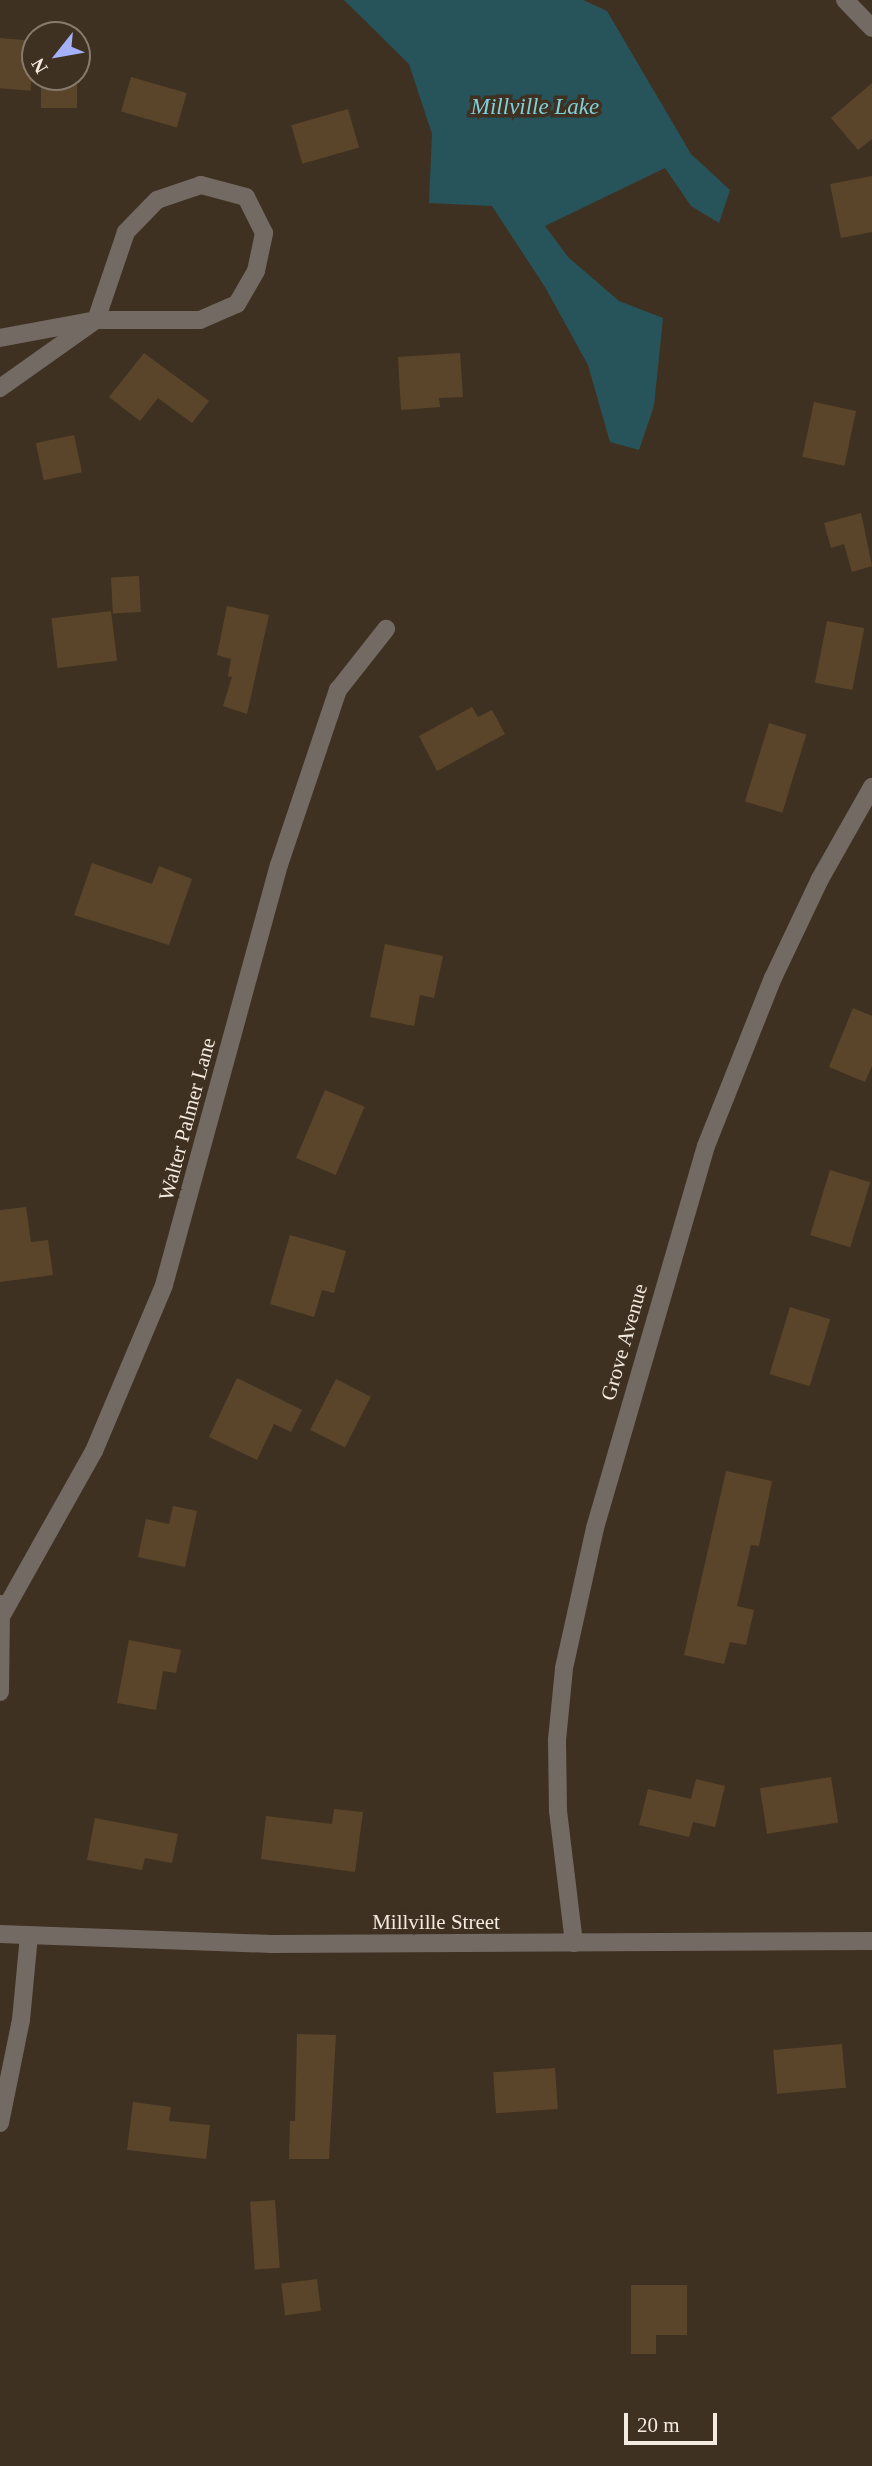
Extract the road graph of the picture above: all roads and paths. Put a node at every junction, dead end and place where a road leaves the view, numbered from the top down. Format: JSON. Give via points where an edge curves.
{"nodes":[{"id":1,"x":845,"y":0,"type":"edge"},
{"id":2,"x":872,"y":28,"type":"edge"},
{"id":3,"x":96,"y":320,"type":"junction"},
{"id":4,"x":0,"y":338,"type":"edge"},
{"id":5,"x":0,"y":388,"type":"edge"},
{"id":6,"x":386,"y":629,"type":"dead end"},
{"id":7,"x":872,"y":787,"type":"edge"},
{"id":8,"x":2,"y":1605,"type":"edge"},
{"id":9,"x":0,"y":1692,"type":"edge"},
{"id":10,"x":0,"y":1934,"type":"edge"},
{"id":11,"x":29,"y":1936,"type":"junction"},
{"id":12,"x":872,"y":1941,"type":"edge"},
{"id":13,"x":574,"y":1942,"type":"junction"},
{"id":14,"x":0,"y":2123,"type":"edge"}],
"edges":[{"from":1,"to":2,"type":"street"},
{"from":3,"to":3,"type":"street","via":[[126,232],[157,200],[201,185],[246,197],[264,233],[256,271],[237,304],[200,320]]},
{"from":3,"to":4,"type":"street"},
{"from":3,"to":5,"type":"street"},
{"from":6,"to":8,"type":"street","name":"Walter Palmer Lane","via":[[338,690],[279,865],[164,1285],[94,1451]]},
{"from":7,"to":13,"type":"street","name":"Grove Avenue","via":[[820,879],[774,978],[706,1146],[595,1528],[564,1668],[557,1740],[558,1811]]},
{"from":8,"to":9,"type":"street"},
{"from":10,"to":11,"type":"street","name":"Millville Street"},
{"from":11,"to":13,"type":"street","name":"Millville Street","via":[[285,1944]]},
{"from":11,"to":14,"type":"street","via":[[21,2020]]},
{"from":12,"to":13,"type":"street","name":"Millville Street"}]}
